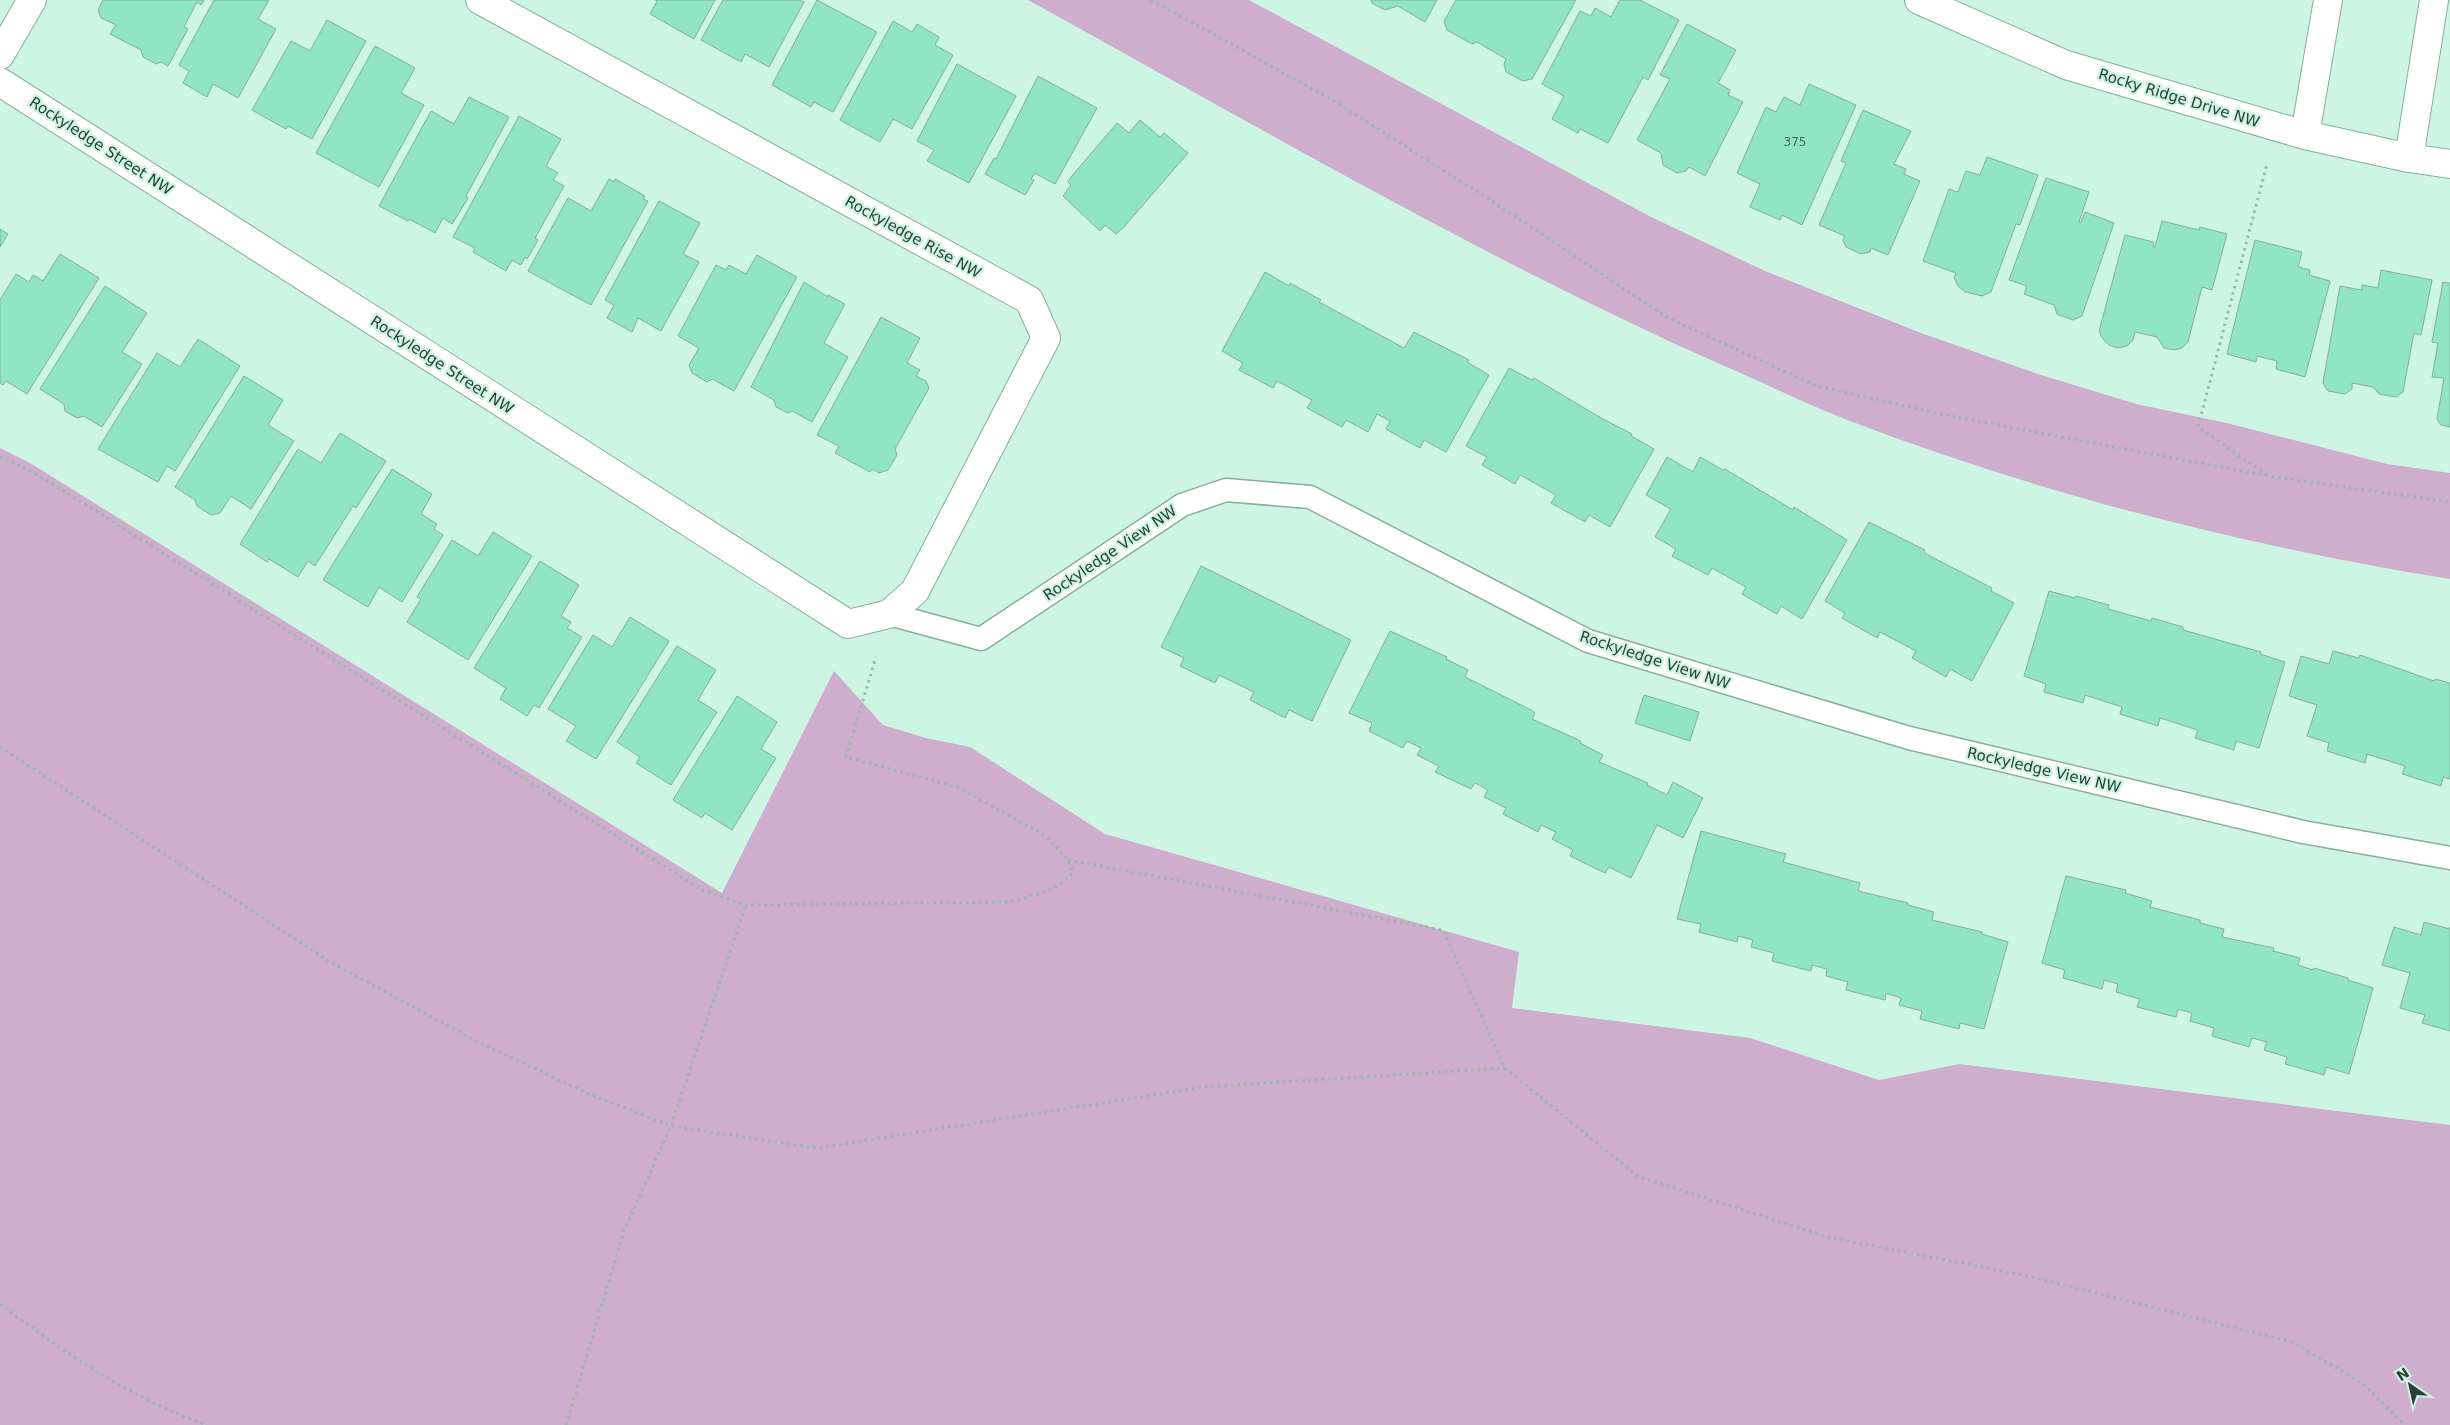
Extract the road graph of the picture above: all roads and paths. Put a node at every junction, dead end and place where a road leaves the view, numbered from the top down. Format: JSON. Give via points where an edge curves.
{"nodes":[{"id":1,"x":32,"y":0,"type":"edge"},
{"id":2,"x":480,"y":0,"type":"edge"},
{"id":3,"x":1151,"y":0,"type":"edge"},
{"id":4,"x":1919,"y":0,"type":"edge"},
{"id":5,"x":2328,"y":0,"type":"edge"},
{"id":6,"x":2434,"y":0,"type":"edge"},
{"id":7,"x":0,"y":55,"type":"edge"},
{"id":8,"x":0,"y":82,"type":"edge"},
{"id":9,"x":2277,"y":127,"type":"junction"},
{"id":10,"x":2305,"y":135,"type":"junction"},
{"id":11,"x":2409,"y":158,"type":"junction"},
{"id":12,"x":2450,"y":164,"type":"edge"},
{"id":13,"x":0,"y":456,"type":"edge"},
{"id":14,"x":2269,"y":476,"type":"junction"},
{"id":15,"x":2450,"y":502,"type":"edge"},
{"id":16,"x":889,"y":614,"type":"junction"},
{"id":17,"x":0,"y":747,"type":"edge"},
{"id":18,"x":2450,"y":858,"type":"edge"},
{"id":19,"x":1068,"y":860,"type":"junction"},
{"id":20,"x":746,"y":905,"type":"junction"},
{"id":21,"x":1505,"y":1068,"type":"junction"},
{"id":22,"x":672,"y":1126,"type":"junction"},
{"id":23,"x":0,"y":1304,"type":"edge"},
{"id":24,"x":207,"y":1425,"type":"edge"},
{"id":25,"x":566,"y":1425,"type":"edge"},
{"id":26,"x":2406,"y":1425,"type":"edge"}],
"edges":[{"from":1,"to":7,"type":"street"},
{"from":2,"to":16,"type":"street","name":"Rockyledge Rise NW","via":[[1029,300],[1046,338],[915,591]]},
{"from":3,"to":14,"type":"path","via":[[1331,99],[1668,318],[1817,386],[1940,414]]},
{"from":4,"to":9,"type":"street","name":"Rocky Ridge Drive NW","via":[[2066,65]]},
{"from":5,"to":10,"type":"street"},
{"from":6,"to":11,"type":"street"},
{"from":8,"to":16,"type":"street","name":"Rockyledge Street NW","via":[[848,624]]},
{"from":9,"to":10,"type":"street","name":"Rocky Ridge Drive NW"},
{"from":9,"to":14,"type":"path","via":[[2198,427]]},
{"from":10,"to":11,"type":"street","name":"Rocky Ridge Drive NW"},
{"from":11,"to":12,"type":"street","name":"Rocky Ridge Drive NW"},
{"from":13,"to":20,"type":"path","via":[[43,478],[704,891]]},
{"from":14,"to":15,"type":"path"},
{"from":16,"to":18,"type":"lane","name":"Rockyledge View NW","via":[[981,640],[1182,505],[1226,490],[1310,497],[1588,641],[1909,738],[2303,832]]},
{"from":16,"to":19,"type":"path","via":[[846,757],[958,787],[1046,836]]},
{"from":17,"to":22,"type":"path","via":[[332,963],[480,1044],[587,1093]]},
{"from":19,"to":20,"type":"path","via":[[1073,872],[1066,881],[1039,895],[1009,902]]},
{"from":19,"to":21,"type":"path","via":[[1443,930]]},
{"from":20,"to":22,"type":"path"},
{"from":21,"to":22,"type":"path","via":[[1204,1087],[817,1148]]},
{"from":21,"to":26,"type":"path","via":[[1638,1176],[1828,1237],[2028,1276],[2292,1342],[2363,1384]]},
{"from":22,"to":25,"type":"path","via":[[624,1231]]},
{"from":23,"to":24,"type":"path","via":[[106,1378]]}]}
